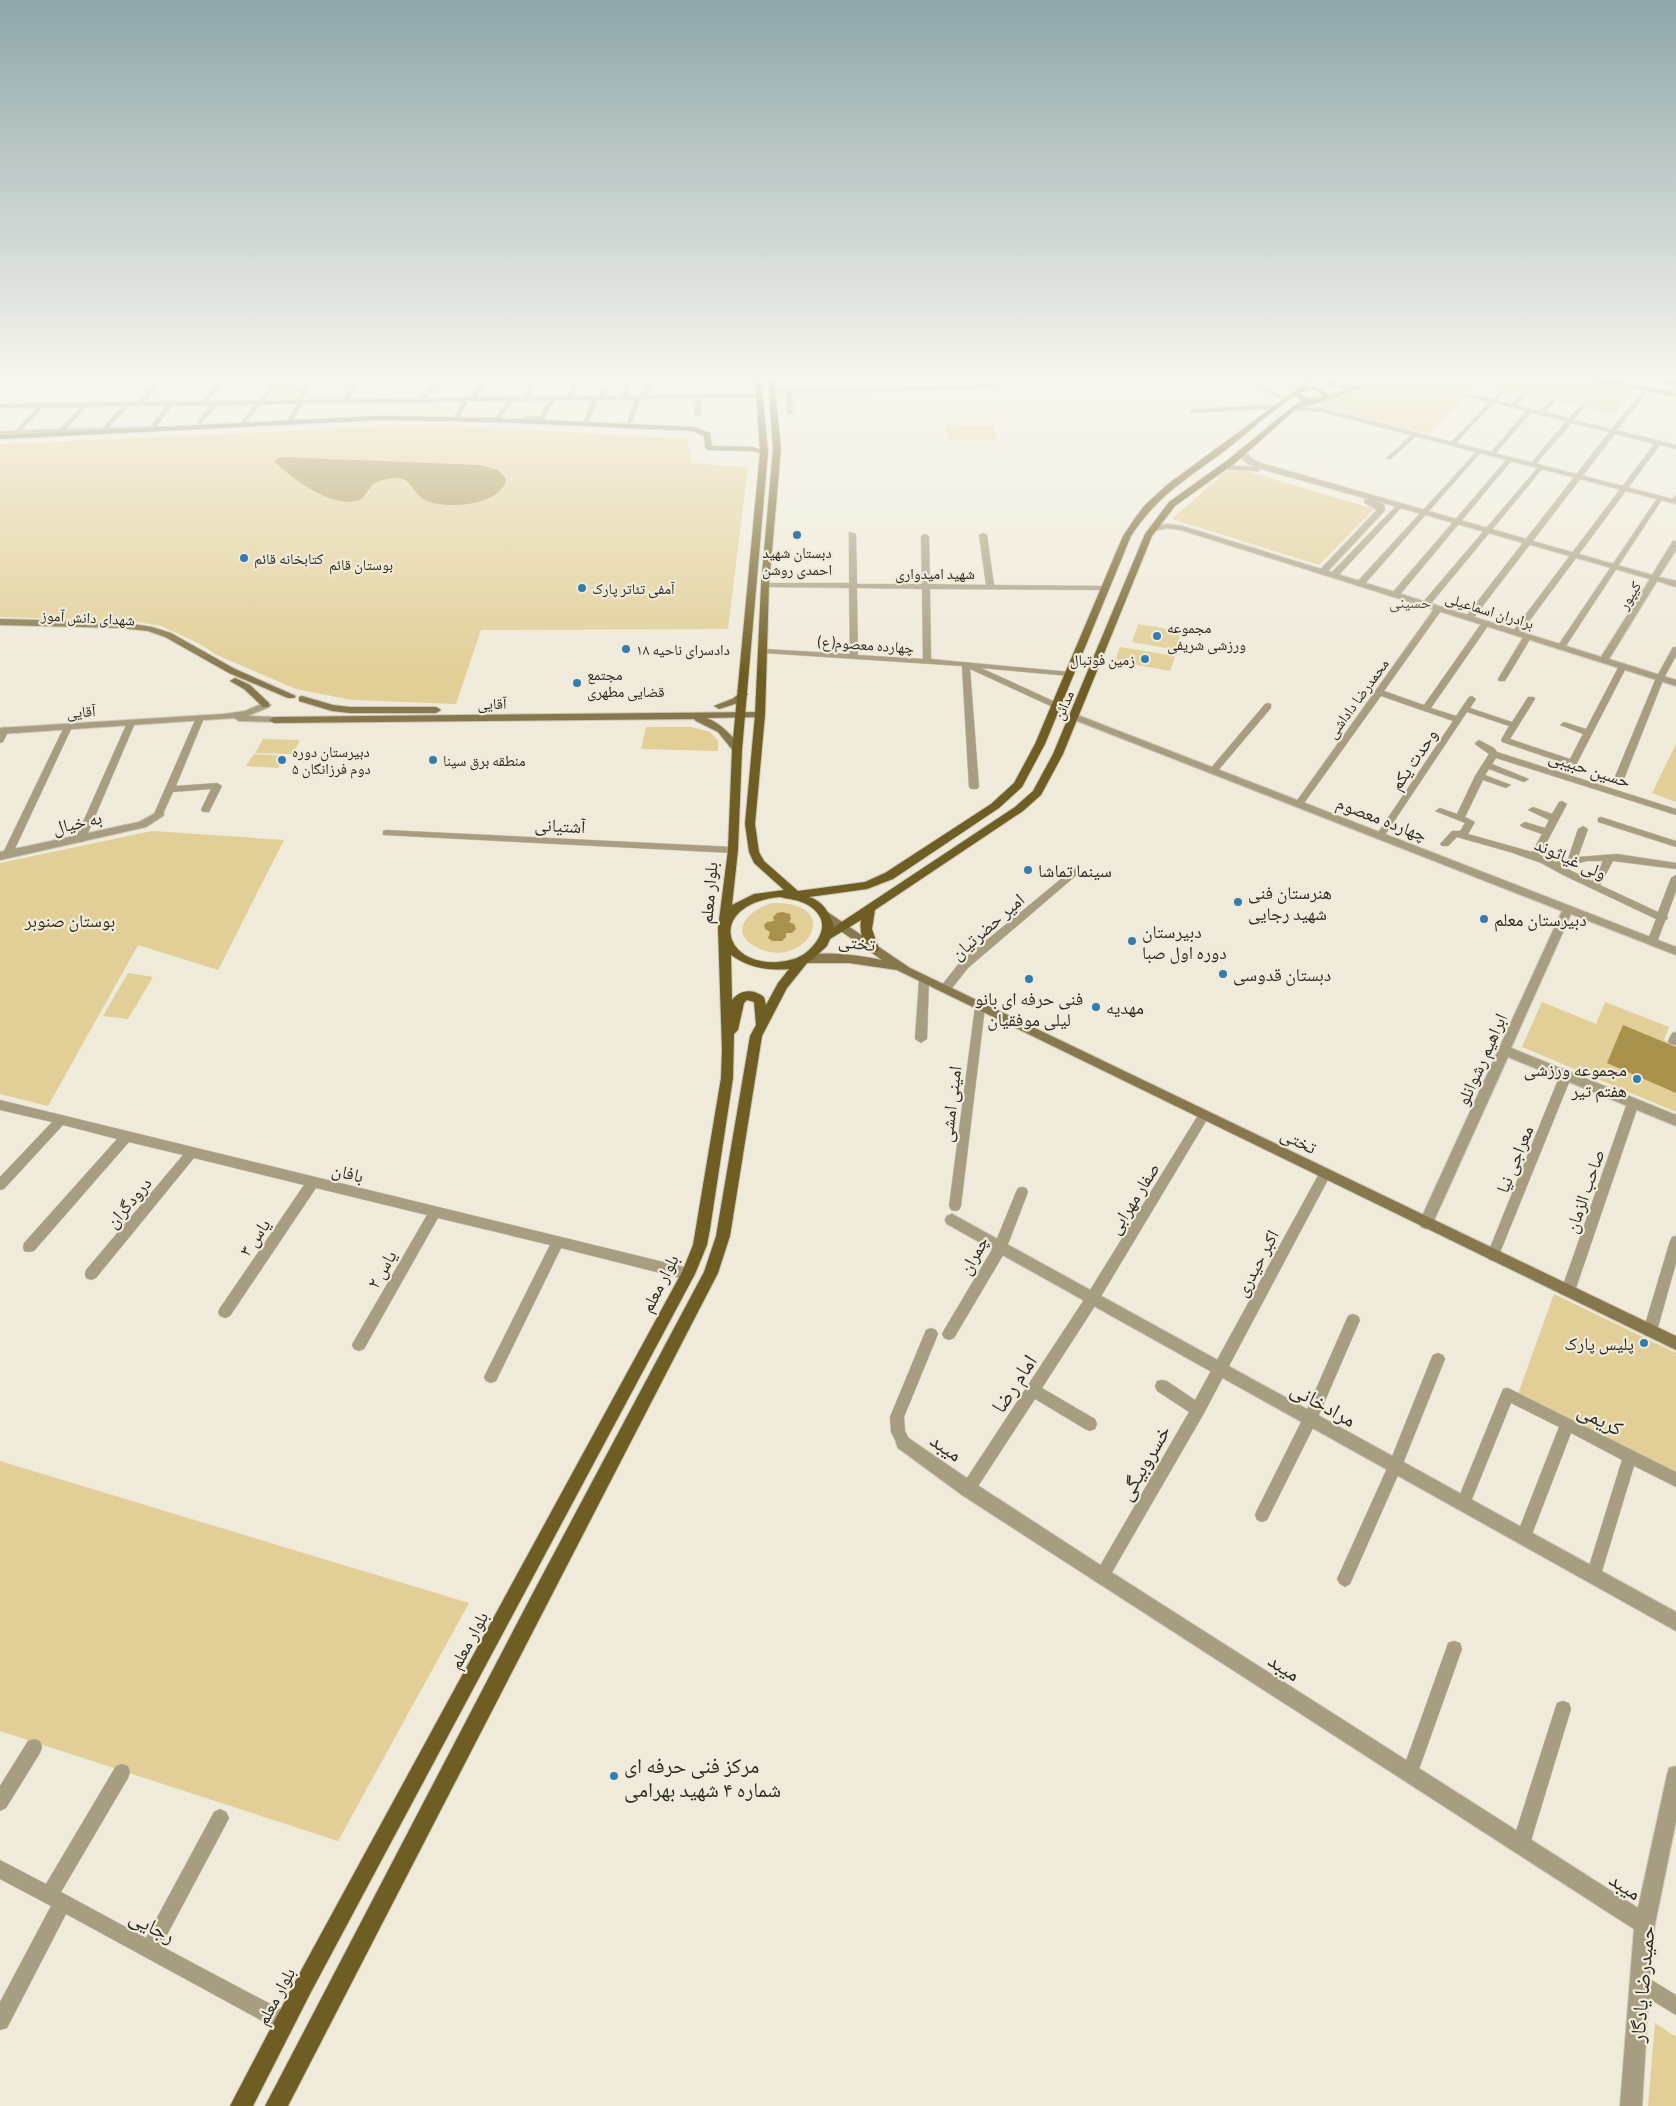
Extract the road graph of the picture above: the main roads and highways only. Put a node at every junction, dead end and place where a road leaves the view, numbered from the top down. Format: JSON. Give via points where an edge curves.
{"nodes":[{"id":1,"x":762,"y":477,"type":"edge"},
{"id":2,"x":775,"y":477,"type":"edge"},
{"id":3,"x":1183,"y":477,"type":"edge"},
{"id":4,"x":1208,"y":477,"type":"edge"},
{"id":5,"x":0,"y":622,"type":"edge"},
{"id":6,"x":0,"y":626,"type":"edge"},
{"id":7,"x":228,"y":673,"type":"junction"},
{"id":8,"x":291,"y":696,"type":"junction"},
{"id":9,"x":302,"y":699,"type":"junction"},
{"id":10,"x":266,"y":705,"type":"junction"},
{"id":11,"x":742,"y":705,"type":"junction"},
{"id":12,"x":760,"y":710,"type":"junction"},
{"id":13,"x":687,"y":715,"type":"junction"},
{"id":14,"x":274,"y":720,"type":"junction"},
{"id":15,"x":736,"y":750,"type":"junction"},
{"id":16,"x":796,"y":895,"type":"junction"},
{"id":17,"x":870,"y":908,"type":"junction"},
{"id":18,"x":826,"y":915,"type":"junction"},
{"id":19,"x":842,"y":926,"type":"junction"},
{"id":20,"x":724,"y":928,"type":"junction"},
{"id":21,"x":828,"y":936,"type":"junction"},
{"id":22,"x":874,"y":949,"type":"junction"},
{"id":23,"x":803,"y":960,"type":"junction"},
{"id":24,"x":906,"y":971,"type":"junction"},
{"id":25,"x":761,"y":1024,"type":"junction"},
{"id":26,"x":728,"y":1050,"type":"junction"},
{"id":27,"x":1676,"y":1344,"type":"edge"},
{"id":28,"x":241,"y":2106,"type":"edge"},
{"id":29,"x":276,"y":2106,"type":"edge"}],
"edges":[{"from":1,"to":11,"type":"main road","name":"بلوار معلم"},
{"from":2,"to":12,"type":"main road","name":"بلوار معلم","via":[[765,585]]},
{"from":3,"to":16,"type":"main road","name":"مدائن","via":[[1157,496],[1138,516],[1057,706],[1018,785],[995,806],[889,876],[867,885]]},
{"from":4,"to":17,"type":"main road","name":"مدائن","via":[[1172,504],[1152,530],[1075,717],[1037,793],[1019,809]]},
{"from":5,"to":7,"type":"main road","via":[[150,629],[168,635]]},
{"from":6,"to":7,"type":"main road","name":"شهدای دانش آموز","via":[[146,634]]},
{"from":7,"to":8,"type":"main road","name":"آقایی"},
{"from":7,"to":10,"type":"main road"},
{"from":8,"to":9,"type":"main road","name":"آقایی"},
{"from":8,"to":10,"type":"main road"},
{"from":9,"to":11,"type":"main road","name":"آقایی","via":[[332,708],[367,710]]},
{"from":9,"to":14,"type":"main road","via":[[306,706],[301,713],[288,719]]},
{"from":10,"to":14,"type":"main road","via":[[263,713]]},
{"from":11,"to":12,"type":"main road","name":"آقایی"},
{"from":11,"to":13,"type":"main road","name":"آقایی"},
{"from":11,"to":15,"type":"main road","name":"بلوار معلم"},
{"from":12,"to":16,"type":"main road","name":"بلوار معلم","via":[[750,824],[754,852],[759,863]]},
{"from":13,"to":14,"type":"main road","name":"آقایی"},
{"from":13,"to":15,"type":"main road","via":[[718,726]]},
{"from":15,"to":20,"type":"main road","name":"بلوار معلم","via":[[732,850]]},
{"from":16,"to":18,"type":"main road","via":[[819,906]]},
{"from":16,"to":20,"type":"main road","via":[[772,894],[749,899],[736,907]]},
{"from":17,"to":19,"type":"main road","name":"مدائن"},
{"from":17,"to":22,"type":"main road","via":[[865,924],[868,940]]},
{"from":18,"to":19,"type":"main road","name":"تختی"},
{"from":18,"to":21,"type":"main road"},
{"from":19,"to":21,"type":"main road","name":"مدائن"},
{"from":19,"to":22,"type":"main road","name":"تختی"},
{"from":20,"to":23,"type":"main road","via":[[730,947],[748,961],[776,966]]},
{"from":20,"to":26,"type":"main road","name":"بلوار معلم"},
{"from":21,"to":23,"type":"main road","via":[[815,954]]},
{"from":22,"to":24,"type":"main road","name":"تختی"},
{"from":23,"to":24,"type":"main road","name":"تختی","via":[[832,957],[867,960]]},
{"from":23,"to":25,"type":"main road","via":[[782,986]]},
{"from":24,"to":27,"type":"main road","name":"تختی"},
{"from":25,"to":26,"type":"main road","via":[[760,1000],[744,996],[738,1001]]},
{"from":25,"to":29,"type":"main road","via":[[756,1036],[723,1236],[711,1273]]},
{"from":26,"to":28,"type":"main road","name":"بلوار معلم","via":[[727,1078],[703,1229],[688,1274]]}]}
